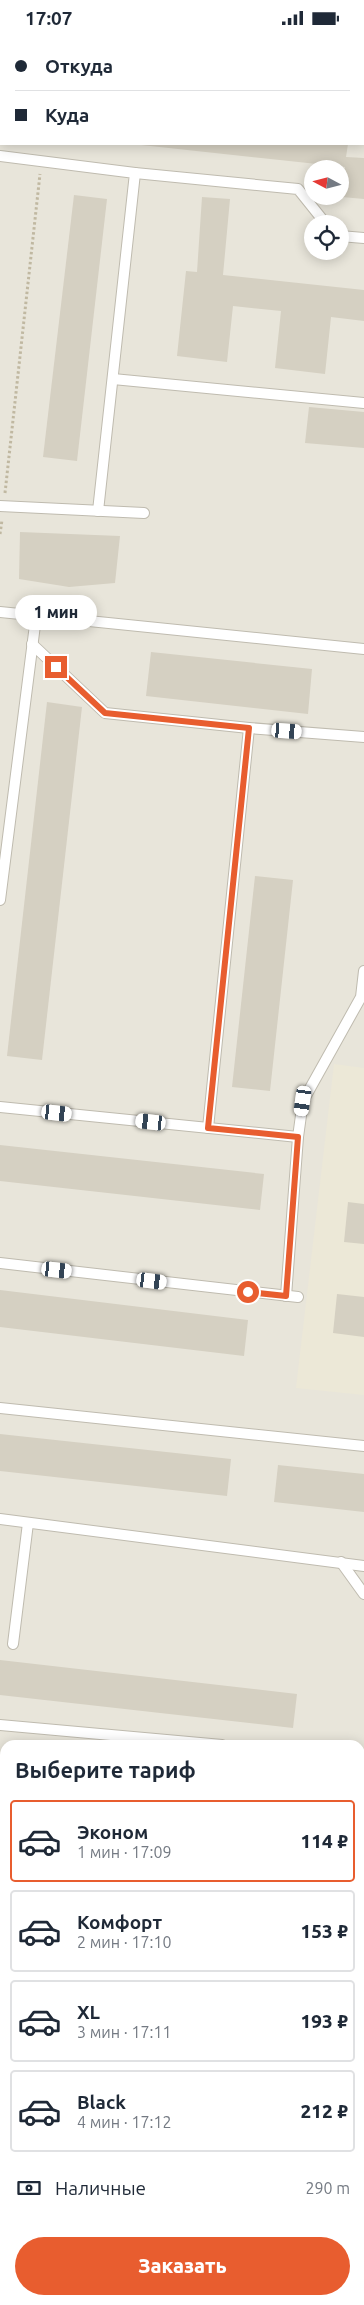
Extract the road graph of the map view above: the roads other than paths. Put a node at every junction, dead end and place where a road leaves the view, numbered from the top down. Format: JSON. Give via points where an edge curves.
{"nodes":[{"id":1,"x":0,"y":156,"type":"edge"},
{"id":2,"x":135,"y":173,"type":"junction"},
{"id":3,"x":319,"y":215,"type":"edge"},
{"id":4,"x":349,"y":237,"type":"edge"},
{"id":5,"x":364,"y":238,"type":"edge"},
{"id":6,"x":113,"y":379,"type":"junction"},
{"id":7,"x":364,"y":403,"type":"edge"},
{"id":8,"x":2,"y":506,"type":"edge"},
{"id":9,"x":98,"y":511,"type":"junction"},
{"id":10,"x":144,"y":513,"type":"dead end"},
{"id":11,"x":0,"y":612,"type":"edge"},
{"id":12,"x":36,"y":617,"type":"junction"},
{"id":13,"x":32,"y":644,"type":"junction"},
{"id":14,"x":364,"y":649,"type":"edge"},
{"id":15,"x":249,"y":728,"type":"junction"},
{"id":16,"x":364,"y":737,"type":"edge"},
{"id":17,"x":0,"y":900,"type":"edge"},
{"id":18,"x":364,"y":971,"type":"edge"},
{"id":19,"x":0,"y":1107,"type":"edge"},
{"id":20,"x":208,"y":1128,"type":"junction"},
{"id":21,"x":298,"y":1137,"type":"junction"},
{"id":22,"x":0,"y":1263,"type":"edge"},
{"id":23,"x":286,"y":1296,"type":"junction"},
{"id":24,"x":298,"y":1297,"type":"dead end"},
{"id":25,"x":0,"y":1408,"type":"edge"},
{"id":26,"x":364,"y":1447,"type":"edge"},
{"id":27,"x":0,"y":1519,"type":"edge"},
{"id":28,"x":28,"y":1523,"type":"junction"},
{"id":29,"x":341,"y":1562,"type":"junction"},
{"id":30,"x":364,"y":1566,"type":"edge"},
{"id":31,"x":364,"y":1594,"type":"edge"},
{"id":32,"x":13,"y":1644,"type":"dead end"},
{"id":33,"x":0,"y":1725,"type":"edge"},
{"id":34,"x":132,"y":1740,"type":"edge"}],
"edges":[{"from":1,"to":2,"type":"lane"},
{"from":2,"to":3,"type":"lane","via":[[298,189]]},
{"from":2,"to":6,"type":"lane"},
{"from":4,"to":5,"type":"lane"},
{"from":6,"to":7,"type":"lane"},
{"from":6,"to":9,"type":"lane"},
{"from":8,"to":9,"type":"lane"},
{"from":9,"to":10,"type":"lane"},
{"from":11,"to":12,"type":"lane"},
{"from":12,"to":13,"type":"lane"},
{"from":12,"to":14,"type":"lane"},
{"from":13,"to":15,"type":"lane","via":[[105,713]]},
{"from":13,"to":17,"type":"lane"},
{"from":15,"to":16,"type":"lane"},
{"from":15,"to":20,"type":"lane"},
{"from":18,"to":21,"type":"lane","via":[[361,997],[303,1101]]},
{"from":19,"to":20,"type":"lane"},
{"from":20,"to":21,"type":"lane"},
{"from":21,"to":23,"type":"lane"},
{"from":22,"to":23,"type":"lane"},
{"from":23,"to":24,"type":"lane"},
{"from":25,"to":26,"type":"lane"},
{"from":27,"to":28,"type":"lane"},
{"from":28,"to":29,"type":"lane"},
{"from":28,"to":32,"type":"lane"},
{"from":29,"to":30,"type":"lane"},
{"from":29,"to":31,"type":"lane"},
{"from":33,"to":34,"type":"lane"}]}
